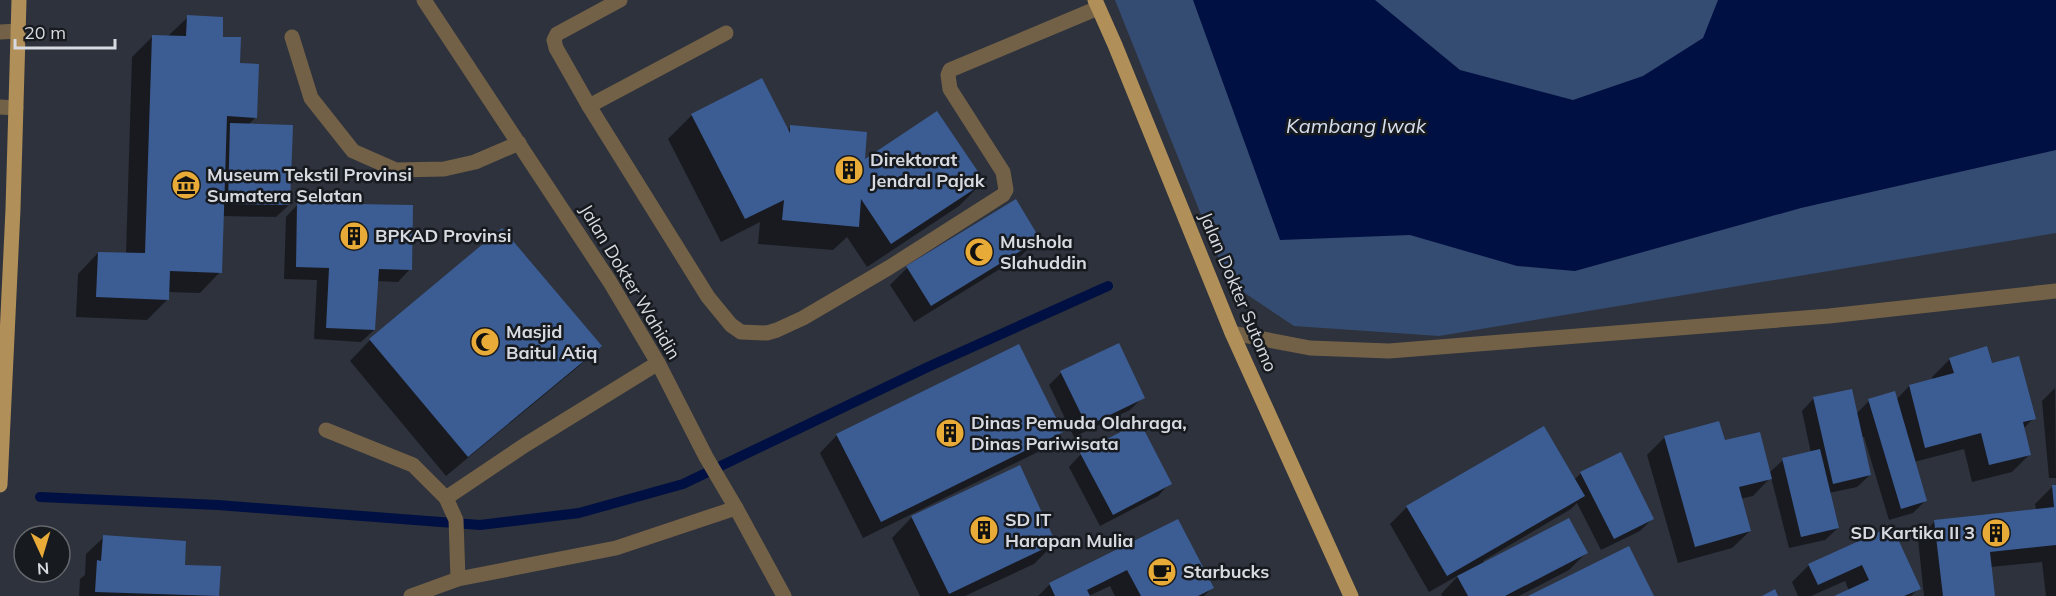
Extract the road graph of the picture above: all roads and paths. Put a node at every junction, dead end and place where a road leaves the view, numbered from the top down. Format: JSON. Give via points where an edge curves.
{"nodes":[{"id":1,"x":21,"y":0,"type":"edge"},
{"id":2,"x":424,"y":0,"type":"edge"},
{"id":3,"x":620,"y":0,"type":"edge"},
{"id":4,"x":1096,"y":4,"type":"edge"},
{"id":5,"x":18,"y":24,"type":"junction"},
{"id":6,"x":0,"y":32,"type":"edge"},
{"id":7,"x":726,"y":33,"type":"dead end"},
{"id":8,"x":292,"y":37,"type":"dead end"},
{"id":9,"x":589,"y":106,"type":"junction"},
{"id":10,"x":0,"y":107,"type":"edge"},
{"id":11,"x":16,"y":108,"type":"junction"},
{"id":12,"x":519,"y":143,"type":"junction"},
{"id":13,"x":2056,"y":291,"type":"edge"},
{"id":14,"x":1232,"y":333,"type":"junction"},
{"id":15,"x":658,"y":363,"type":"junction"},
{"id":16,"x":326,"y":430,"type":"dead end"},
{"id":17,"x":1,"y":460,"type":"edge"},
{"id":18,"x":0,"y":485,"type":"edge"},
{"id":19,"x":446,"y":498,"type":"junction"},
{"id":20,"x":736,"y":508,"type":"junction"},
{"id":21,"x":459,"y":579,"type":"junction"},
{"id":22,"x":411,"y":596,"type":"edge"},
{"id":23,"x":784,"y":596,"type":"edge"},
{"id":24,"x":1351,"y":596,"type":"edge"}],
"edges":[{"from":1,"to":5,"type":"main road"},
{"from":2,"to":12,"type":"street","name":"Jalan Dokter Wahidin"},
{"from":3,"to":9,"type":"street","via":[[557,34],[554,40]]},
{"from":4,"to":9,"type":"street","via":[[950,70],[950,89],[1003,172],[1006,190],[1002,195],[880,273],[803,318],[767,333],[741,332],[708,297]]},
{"from":4,"to":14,"type":"main road","name":"Jalan Dokter Sutomo"},
{"from":5,"to":6,"type":"street"},
{"from":5,"to":11,"type":"main road"},
{"from":7,"to":9,"type":"street"},
{"from":8,"to":12,"type":"street","via":[[311,98],[353,151],[396,170],[444,169],[475,162]]},
{"from":10,"to":11,"type":"street"},
{"from":11,"to":17,"type":"main road"},
{"from":12,"to":15,"type":"street","name":"Jalan Dokter Wahidin"},
{"from":13,"to":14,"type":"street","via":[[1829,316],[1389,351],[1310,348]]},
{"from":14,"to":24,"type":"main road","name":"Jalan Dokter Sutomo"},
{"from":15,"to":19,"type":"street"},
{"from":15,"to":20,"type":"street","name":"Jalan Dokter Wahidin"},
{"from":16,"to":19,"type":"street","via":[[413,465]]},
{"from":17,"to":18,"type":"main road"},
{"from":19,"to":21,"type":"street","via":[[456,520]]},
{"from":20,"to":21,"type":"street","via":[[616,548]]},
{"from":20,"to":23,"type":"street","name":"Jalan Dokter Wahidin"},
{"from":21,"to":22,"type":"street"}]}
